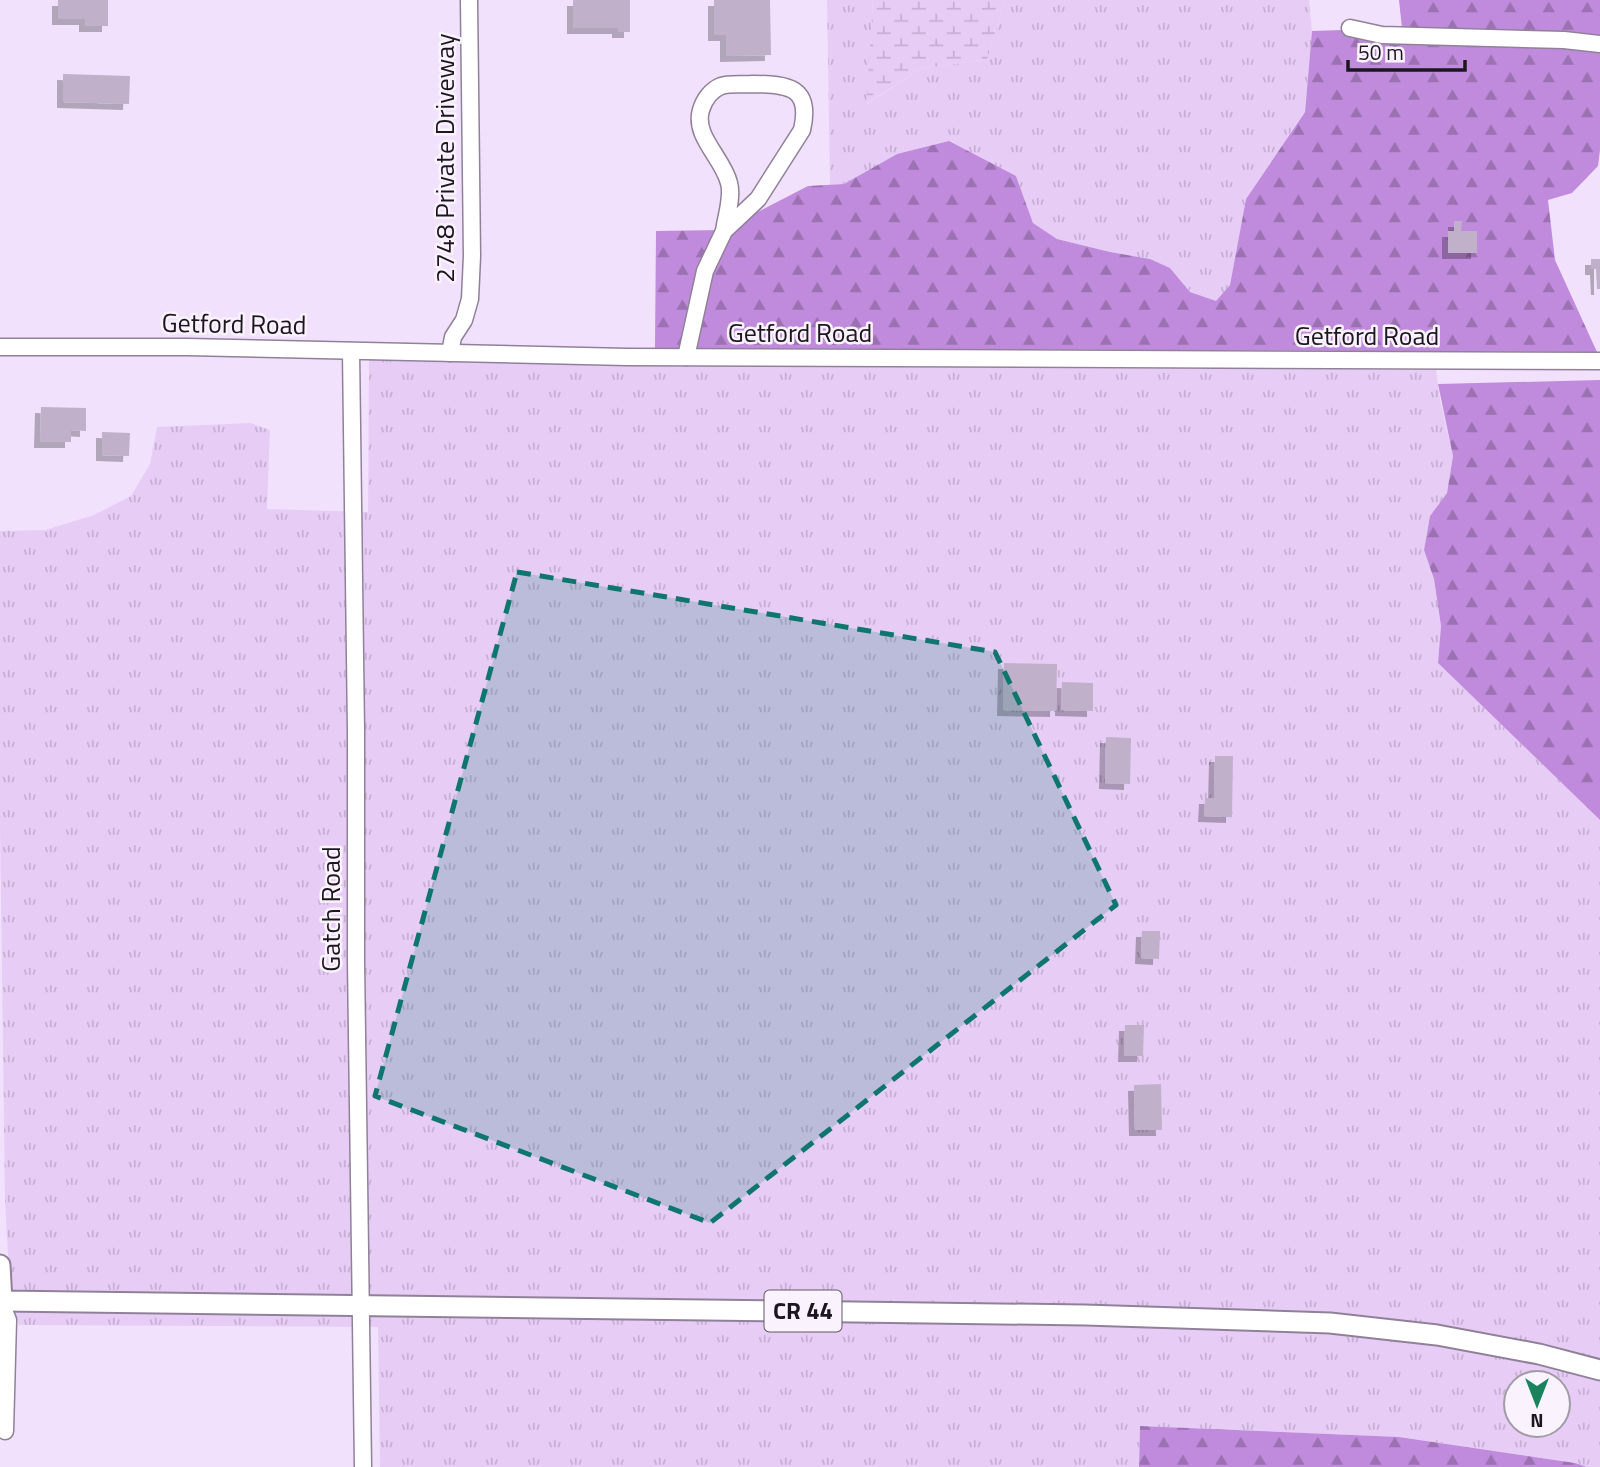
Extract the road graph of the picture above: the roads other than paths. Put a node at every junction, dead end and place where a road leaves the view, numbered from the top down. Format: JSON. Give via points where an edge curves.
{"nodes":[{"id":1,"x":469,"y":0,"type":"edge"},
{"id":2,"x":1350,"y":28,"type":"dead end"},
{"id":3,"x":1600,"y":44,"type":"edge"},
{"id":4,"x":724,"y":230,"type":"junction"},
{"id":5,"x":0,"y":347,"type":"edge"},
{"id":6,"x":351,"y":351,"type":"junction"},
{"id":7,"x":450,"y":353,"type":"junction"},
{"id":8,"x":686,"y":357,"type":"junction"},
{"id":9,"x":1600,"y":361,"type":"edge"},
{"id":10,"x":0,"y":1265,"type":"edge"},
{"id":11,"x":1,"y":1301,"type":"edge"},
{"id":12,"x":361,"y":1305,"type":"junction"},
{"id":13,"x":1600,"y":1370,"type":"edge"},
{"id":14,"x":5,"y":1430,"type":"dead end"},
{"id":15,"x":363,"y":1467,"type":"edge"}],
"edges":[{"from":1,"to":7,"type":"street","name":"2748 Private Driveway","via":[[470,289],[464,320]]},
{"from":2,"to":3,"type":"street","via":[[1382,35]]},
{"from":4,"to":4,"type":"street","via":[[758,199],[802,130],[803,103],[788,85],[722,85],[710,92],[701,108],[701,131],[730,187]]},
{"from":4,"to":8,"type":"street","via":[[705,271]]},
{"from":5,"to":6,"type":"street","name":"Getford Road"},
{"from":6,"to":7,"type":"street","name":"Getford Road"},
{"from":6,"to":12,"type":"street","name":"Gatch Road"},
{"from":7,"to":8,"type":"street","name":"Getford Road"},
{"from":8,"to":9,"type":"street","name":"Getford Road"},
{"from":10,"to":11,"type":"main road"},
{"from":11,"to":12,"type":"main road","number":"CR 44"},
{"from":11,"to":14,"type":"street","via":[[8,1320]]},
{"from":12,"to":13,"type":"main road","number":"CR 44","via":[[1330,1323],[1437,1335]]},
{"from":12,"to":15,"type":"street","name":"Gatch Road"}]}
